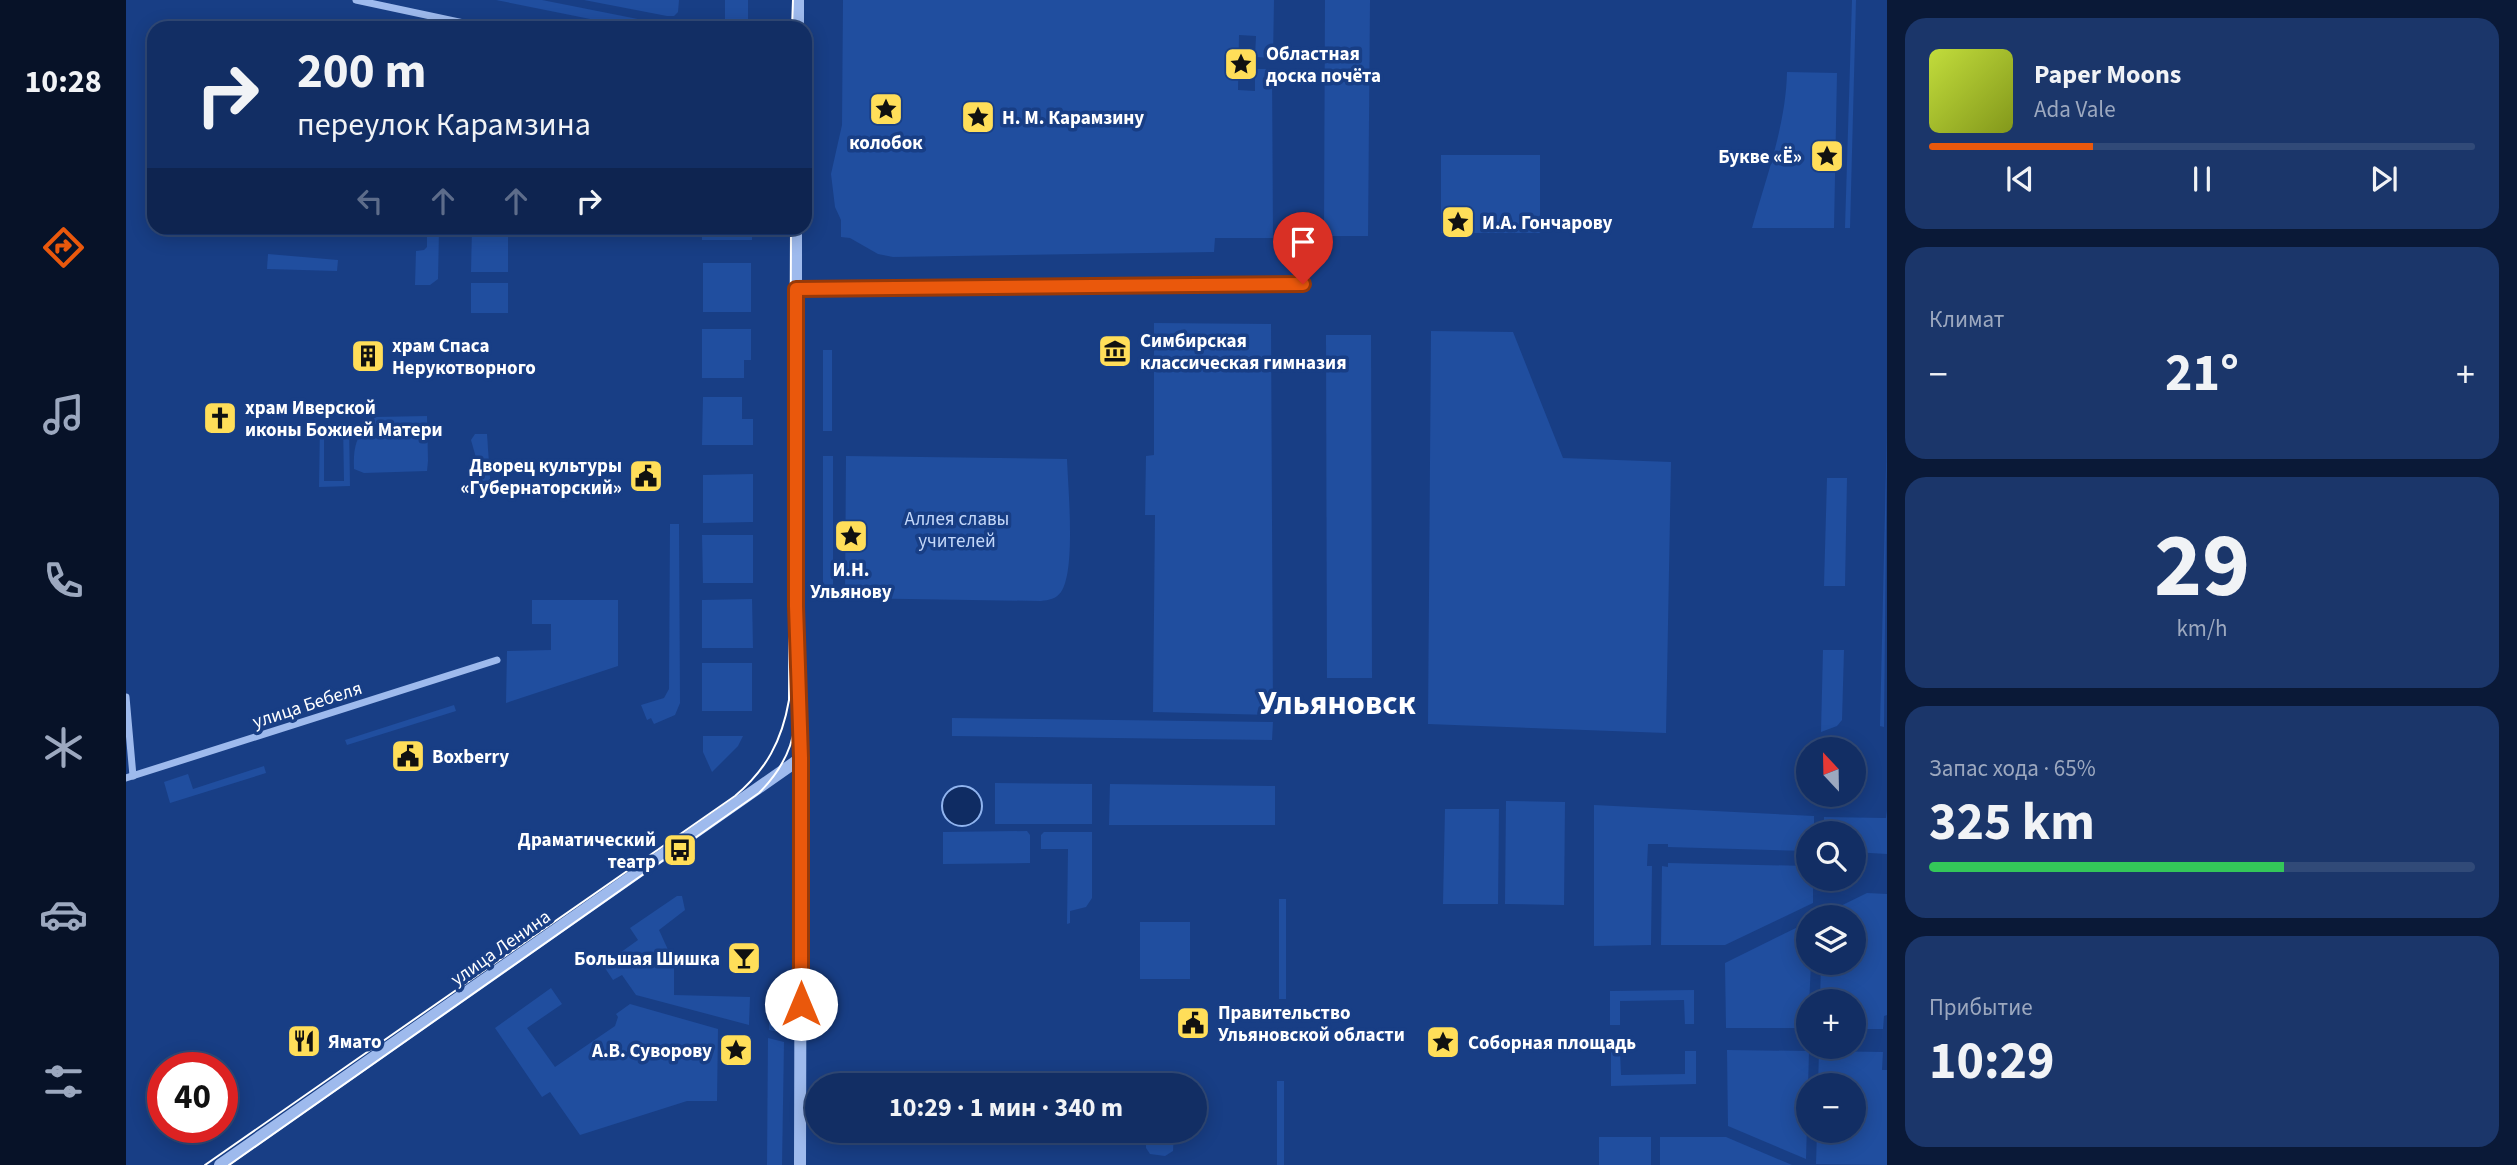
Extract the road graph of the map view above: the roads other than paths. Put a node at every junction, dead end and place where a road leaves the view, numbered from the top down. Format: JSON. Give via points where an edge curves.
{"nodes":[{"id":1,"x":356,"y":0,"type":"edge"},
{"id":2,"x":798,"y":0,"type":"edge"},
{"id":3,"x":454,"y":21,"type":"edge"},
{"id":4,"x":798,"y":21,"type":"edge"},
{"id":5,"x":796,"y":235,"type":"edge"},
{"id":6,"x":1303,"y":284,"type":"dead end"},
{"id":7,"x":796,"y":289,"type":"junction"},
{"id":8,"x":498,"y":660,"type":"dead end"},
{"id":9,"x":126,"y":696,"type":"edge"},
{"id":10,"x":801,"y":758,"type":"junction"},
{"id":11,"x":129,"y":777,"type":"edge"},
{"id":12,"x":220,"y":1165,"type":"edge"},
{"id":13,"x":800,"y":1165,"type":"edge"}],
"edges":[{"from":1,"to":3,"type":"street"},
{"from":2,"to":4,"type":"street"},
{"from":5,"to":7,"type":"street"},
{"from":6,"to":7,"type":"street"},
{"from":7,"to":10,"type":"street"},
{"from":8,"to":11,"type":"street","name":"улица Бебеля"},
{"from":9,"to":11,"type":"street"},
{"from":10,"to":12,"type":"street","name":"улица Ленина"},
{"from":10,"to":13,"type":"street"}]}
